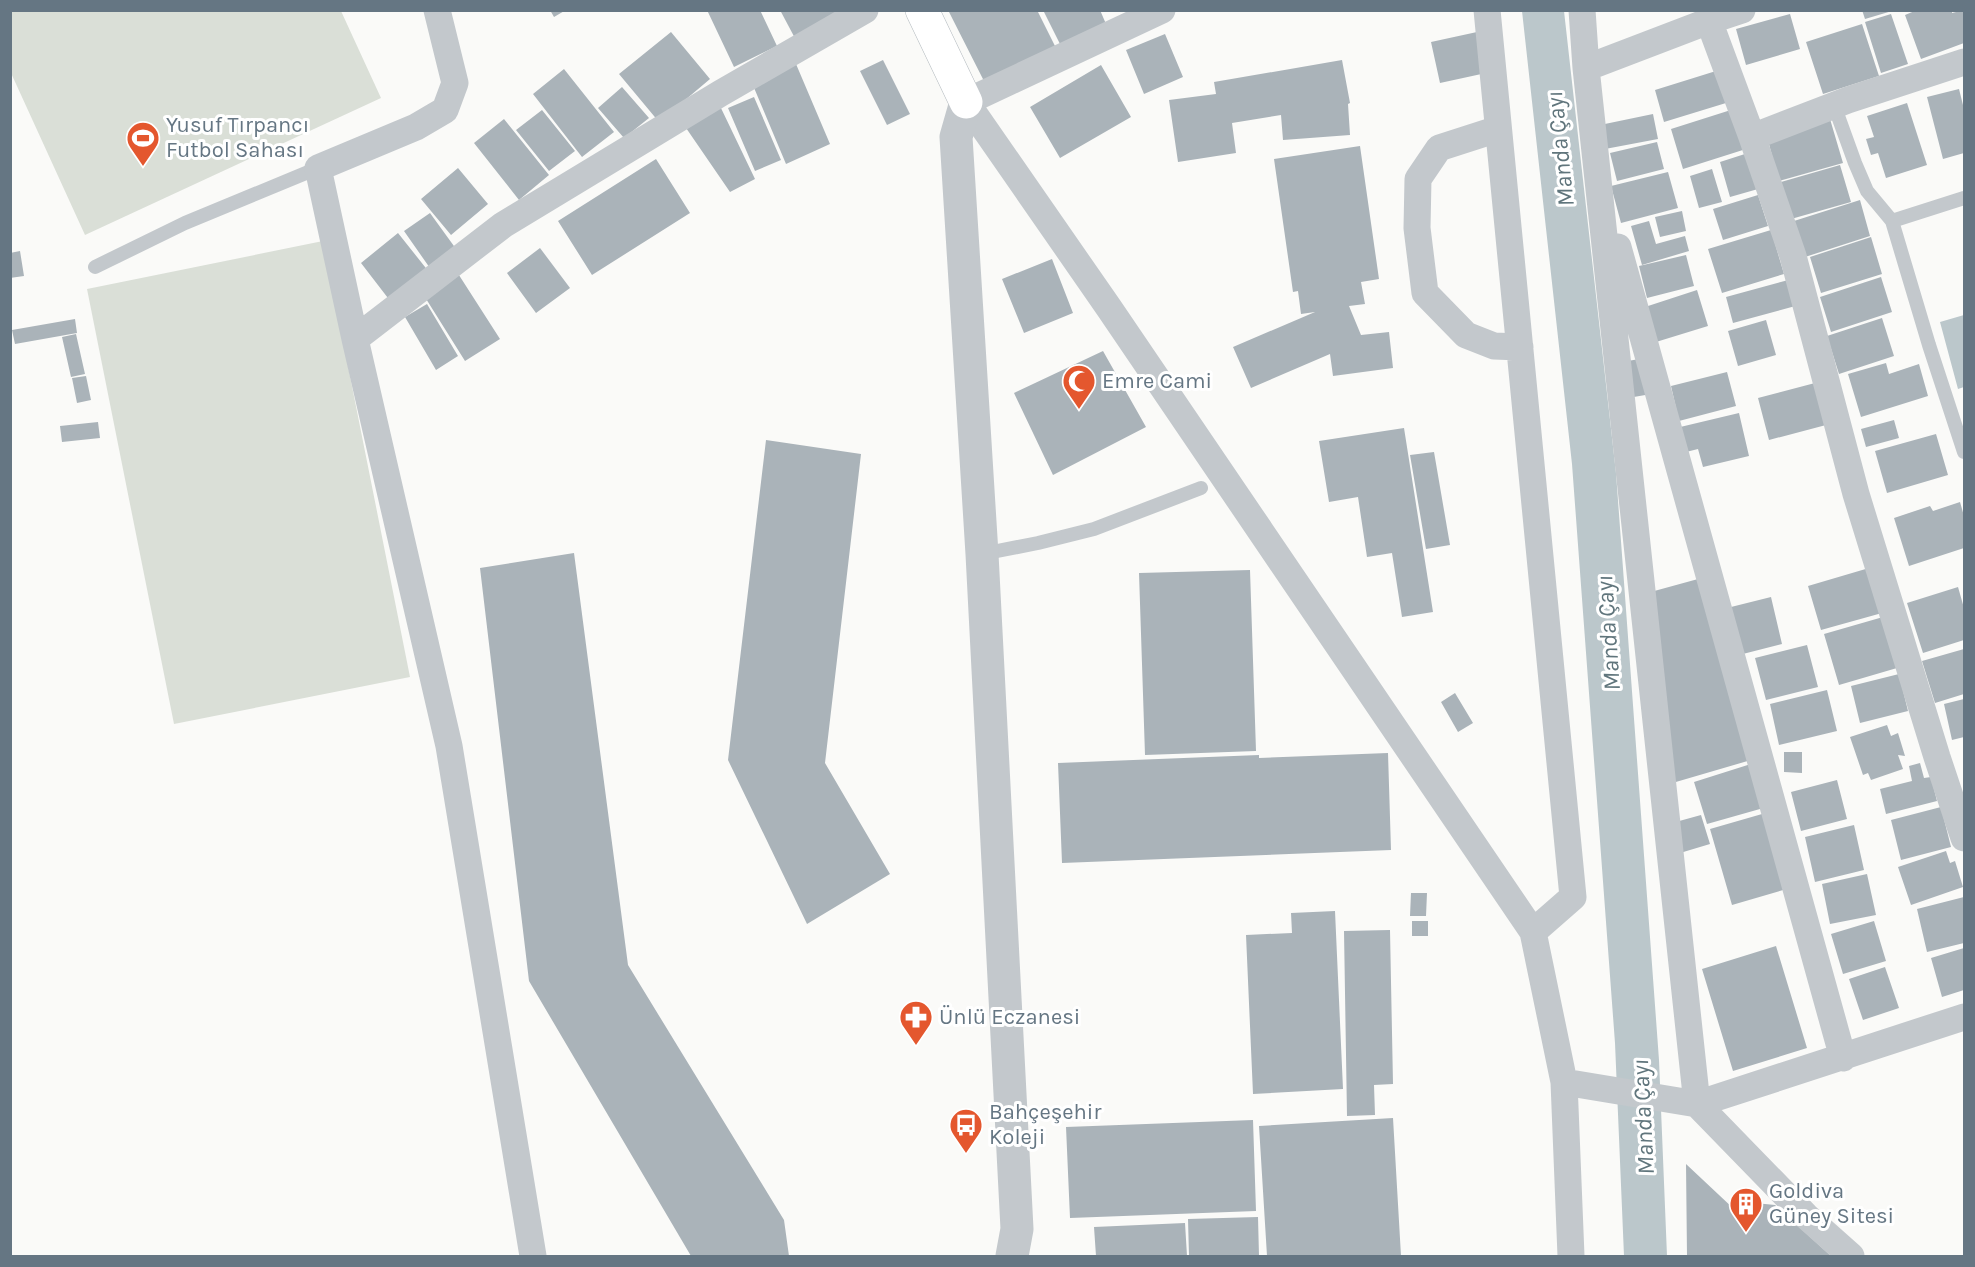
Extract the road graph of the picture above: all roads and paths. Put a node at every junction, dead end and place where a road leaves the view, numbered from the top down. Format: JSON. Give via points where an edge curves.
{"nodes":[{"id":1,"x":437,"y":10,"type":"edge"},
{"id":2,"x":865,"y":10,"type":"edge"},
{"id":3,"x":922,"y":10,"type":"edge"},
{"id":4,"x":1162,"y":10,"type":"edge"},
{"id":5,"x":1487,"y":10,"type":"edge"},
{"id":6,"x":1582,"y":10,"type":"edge"},
{"id":7,"x":1742,"y":10,"type":"edge"},
{"id":8,"x":1709,"y":21,"type":"junction"},
{"id":9,"x":1965,"y":62,"type":"edge"},
{"id":10,"x":1586,"y":68,"type":"junction"},
{"id":11,"x":966,"y":102,"type":"junction"},
{"id":12,"x":1834,"y":105,"type":"junction"},
{"id":13,"x":1498,"y":129,"type":"junction"},
{"id":14,"x":1752,"y":137,"type":"junction"},
{"id":15,"x":318,"y":168,"type":"junction"},
{"id":16,"x":1597,"y":170,"type":"junction"},
{"id":17,"x":1965,"y":198,"type":"edge"},
{"id":18,"x":1892,"y":220,"type":"junction"},
{"id":19,"x":95,"y":267,"type":"dead end"},
{"id":20,"x":356,"y":339,"type":"junction"},
{"id":21,"x":1520,"y":347,"type":"junction"},
{"id":22,"x":1965,"y":452,"type":"edge"},
{"id":23,"x":1201,"y":488,"type":"dead end"},
{"id":24,"x":982,"y":554,"type":"junction"},
{"id":25,"x":1965,"y":838,"type":"edge"},
{"id":26,"x":1533,"y":932,"type":"junction"},
{"id":27,"x":1965,"y":1017,"type":"edge"},
{"id":28,"x":1843,"y":1058,"type":"junction"},
{"id":29,"x":1564,"y":1082,"type":"junction"},
{"id":30,"x":1697,"y":1104,"type":"junction"},
{"id":31,"x":1019,"y":1247,"type":"edge"},
{"id":32,"x":534,"y":1257,"type":"edge"},
{"id":33,"x":1571,"y":1257,"type":"edge"},
{"id":34,"x":1851,"y":1257,"type":"edge"}],
"edges":[{"from":1,"to":15,"type":"street","via":[[454,83],[445,110],[416,128]]},
{"from":2,"to":20,"type":"street","via":[[503,225]]},
{"from":3,"to":11,"type":"main road"},
{"from":4,"to":11,"type":"street"},
{"from":5,"to":13,"type":"street"},
{"from":6,"to":10,"type":"street"},
{"from":7,"to":8,"type":"street"},
{"from":8,"to":10,"type":"street"},
{"from":8,"to":14,"type":"street"},
{"from":9,"to":12,"type":"street"},
{"from":10,"to":16,"type":"street"},
{"from":11,"to":24,"type":"street","via":[[956,137]]},
{"from":11,"to":26,"type":"street"},
{"from":12,"to":14,"type":"street"},
{"from":12,"to":18,"type":"lane","via":[[1867,191]]},
{"from":13,"to":21,"type":"street"},
{"from":13,"to":21,"type":"street","via":[[1439,148],[1418,179],[1417,228],[1425,293],[1466,335],[1494,346]]},
{"from":14,"to":25,"type":"street","via":[[1793,256],[1856,494]]},
{"from":15,"to":19,"type":"lane","via":[[185,223]]},
{"from":15,"to":20,"type":"street"},
{"from":16,"to":28,"type":"street"},
{"from":16,"to":30,"type":"street"},
{"from":17,"to":18,"type":"lane"},
{"from":18,"to":22,"type":"lane"},
{"from":20,"to":32,"type":"street","via":[[449,746]]},
{"from":21,"to":26,"type":"street","via":[[1573,897]]},
{"from":23,"to":24,"type":"lane","via":[[1094,529]]},
{"from":24,"to":31,"type":"street"},
{"from":26,"to":29,"type":"street"},
{"from":27,"to":28,"type":"street"},
{"from":28,"to":30,"type":"street"},
{"from":29,"to":30,"type":"street"},
{"from":29,"to":33,"type":"street"},
{"from":30,"to":34,"type":"street"}]}
